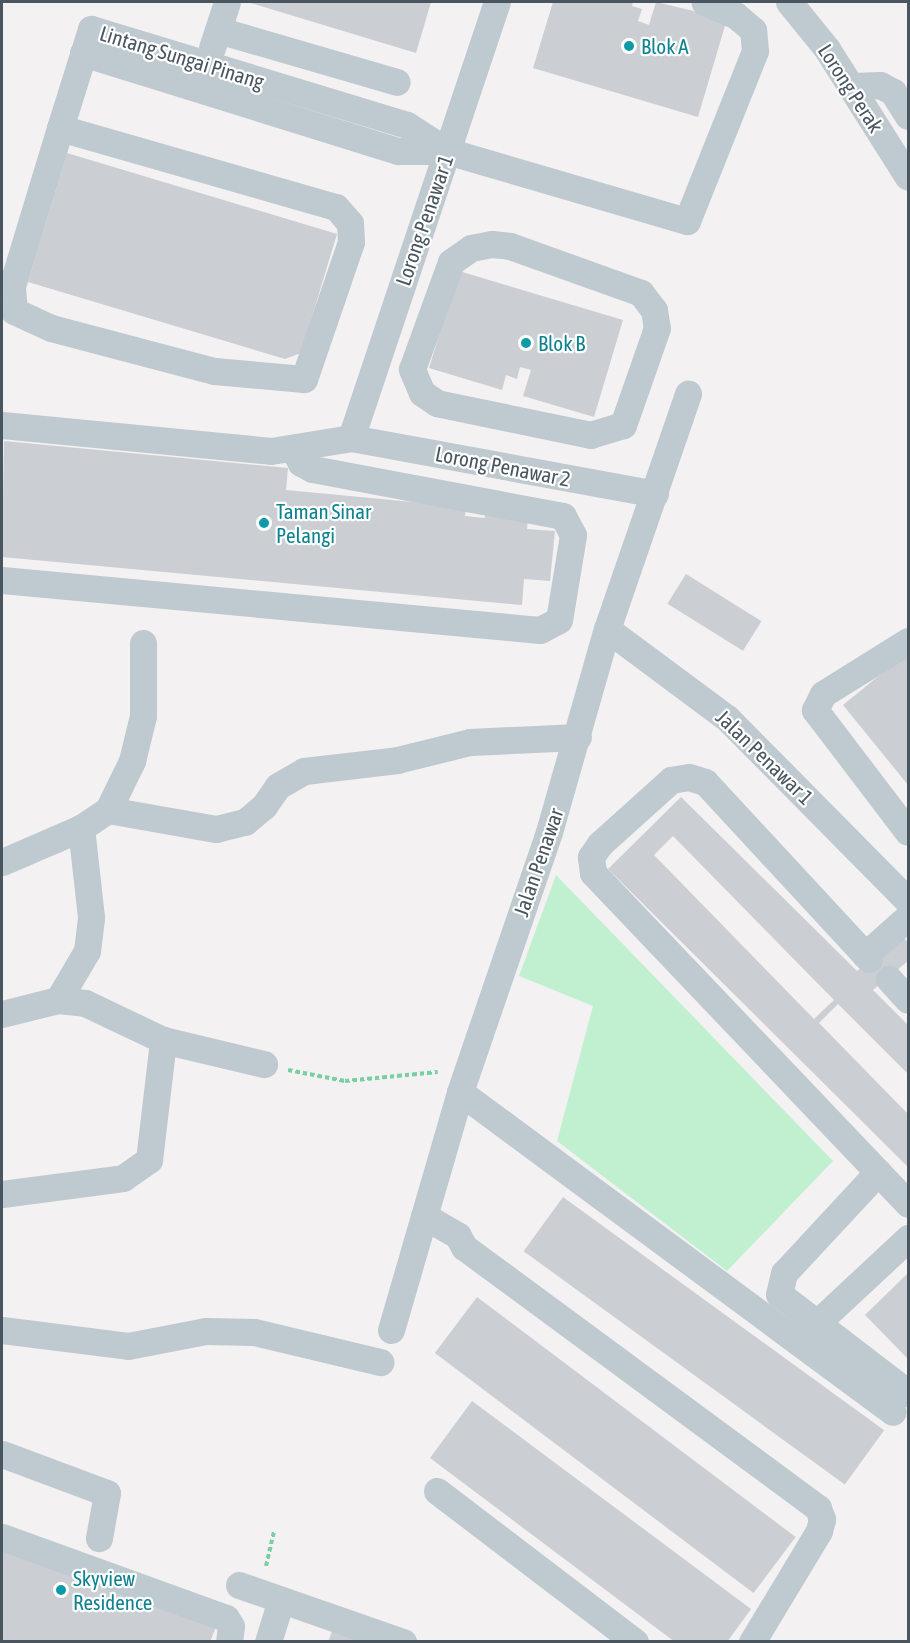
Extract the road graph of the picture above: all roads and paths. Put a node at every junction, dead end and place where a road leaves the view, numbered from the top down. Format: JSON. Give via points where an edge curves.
{"nodes":[{"id":1,"x":227,"y":2,"type":"edge"},
{"id":2,"x":497,"y":2,"type":"edge"},
{"id":3,"x":705,"y":2,"type":"edge"},
{"id":4,"x":789,"y":2,"type":"edge"},
{"id":5,"x":218,"y":30,"type":"junction"},
{"id":6,"x":203,"y":77,"type":"junction"},
{"id":7,"x":397,"y":82,"type":"dead end"},
{"id":8,"x":852,"y":86,"type":"junction"},
{"id":9,"x":909,"y":116,"type":"edge"},
{"id":10,"x":60,"y":128,"type":"junction"},
{"id":11,"x":447,"y":151,"type":"junction"},
{"id":12,"x":909,"y":177,"type":"edge"},
{"id":13,"x":397,"y":300,"type":"junction"},
{"id":14,"x":430,"y":314,"type":"junction"},
{"id":15,"x":688,"y":394,"type":"dead end"},
{"id":16,"x":2,"y":425,"type":"edge"},
{"id":17,"x":351,"y":438,"type":"junction"},
{"id":18,"x":294,"y":450,"type":"junction"},
{"id":19,"x":655,"y":494,"type":"junction"},
{"id":20,"x":2,"y":580,"type":"edge"},
{"id":21,"x":608,"y":629,"type":"junction"},
{"id":22,"x":909,"y":641,"type":"edge"},
{"id":23,"x":143,"y":643,"type":"dead end"},
{"id":24,"x":578,"y":737,"type":"junction"},
{"id":25,"x":108,"y":810,"type":"junction"},
{"id":26,"x":81,"y":828,"type":"junction"},
{"id":27,"x":909,"y":832,"type":"edge"},
{"id":28,"x":2,"y":862,"type":"edge"},
{"id":29,"x":909,"y":901,"type":"edge"},
{"id":30,"x":909,"y":916,"type":"edge"},
{"id":31,"x":58,"y":1000,"type":"junction"},
{"id":32,"x":2,"y":1014,"type":"edge"},
{"id":33,"x":163,"y":1040,"type":"junction"},
{"id":34,"x":264,"y":1064,"type":"joint"},
{"id":35,"x":463,"y":1083,"type":"junction"},
{"id":36,"x":878,"y":1172,"type":"junction"},
{"id":37,"x":2,"y":1194,"type":"edge"},
{"id":38,"x":909,"y":1204,"type":"edge"},
{"id":39,"x":422,"y":1223,"type":"junction"},
{"id":40,"x":909,"y":1238,"type":"edge"},
{"id":41,"x":817,"y":1323,"type":"junction"},
{"id":42,"x":2,"y":1330,"type":"edge"},
{"id":43,"x":391,"y":1330,"type":"dead end"},
{"id":44,"x":380,"y":1362,"type":"dead end"},
{"id":45,"x":901,"y":1403,"type":"edge"},
{"id":46,"x":2,"y":1454,"type":"edge"},
{"id":47,"x":437,"y":1491,"type":"dead end"},
{"id":48,"x":2,"y":1537,"type":"edge"},
{"id":49,"x":99,"y":1538,"type":"dead end"},
{"id":50,"x":239,"y":1585,"type":"dead end"},
{"id":51,"x":281,"y":1600,"type":"junction"},
{"id":52,"x":229,"y":1641,"type":"edge"},
{"id":53,"x":268,"y":1641,"type":"edge"},
{"id":54,"x":404,"y":1641,"type":"edge"},
{"id":55,"x":635,"y":1641,"type":"edge"},
{"id":56,"x":752,"y":1641,"type":"edge"}],
"edges":[{"from":1,"to":5,"type":"street"},
{"from":2,"to":11,"type":"street","name":"Lorong Penawar 1"},
{"from":3,"to":11,"type":"street","name":"Lintang Sungai Pinang","via":[[735,15],[753,30],[755,51],[687,221]]},
{"from":4,"to":8,"type":"street","name":"Lorong Perak"},
{"from":5,"to":6,"type":"street"},
{"from":5,"to":7,"type":"street"},
{"from":6,"to":10,"type":"street","name":"Lintang Sungai Pinang","via":[[91,29]]},
{"from":6,"to":11,"type":"street","name":"Lintang Sungai Pinang","via":[[407,125]]},
{"from":8,"to":9,"type":"street","via":[[880,85],[893,92]]},
{"from":8,"to":12,"type":"street","name":"Lorong Perak"},
{"from":10,"to":10,"type":"street","via":[[336,207],[350,223],[351,242],[304,379],[214,371],[51,328],[14,311],[12,286]]},
{"from":11,"to":13,"type":"street","name":"Lorong Penawar 1"},
{"from":13,"to":14,"type":"street"},
{"from":13,"to":17,"type":"street","name":"Lorong Penawar 1"},
{"from":14,"to":14,"type":"street","via":[[451,262],[471,248],[492,244],[510,246],[641,293],[654,310],[657,328],[623,425],[591,435],[437,403],[422,393],[412,369]]},
{"from":15,"to":19,"type":"street","name":"Jalan Penawar"},
{"from":16,"to":18,"type":"street"},
{"from":17,"to":18,"type":"street"},
{"from":17,"to":19,"type":"street","name":"Lorong Penawar 2"},
{"from":18,"to":20,"type":"street","via":[[301,463],[312,469],[563,516],[573,536],[559,620],[540,630]]},
{"from":19,"to":21,"type":"street","name":"Jalan Penawar"},
{"from":21,"to":24,"type":"street","name":"Jalan Penawar"},
{"from":21,"to":29,"type":"street","name":"Jalan Penawar 1","via":[[727,718]]},
{"from":22,"to":27,"type":"street","via":[[823,694],[815,710]]},
{"from":23,"to":25,"type":"street","via":[[143,716],[132,761]]},
{"from":24,"to":25,"type":"street","via":[[470,742],[397,760],[304,771],[278,786],[264,806],[245,822],[216,829]]},
{"from":24,"to":35,"type":"street","name":"Jalan Penawar"},
{"from":25,"to":26,"type":"street"},
{"from":26,"to":28,"type":"street"},
{"from":26,"to":31,"type":"street","via":[[91,917],[87,951]]},
{"from":30,"to":36,"type":"street","via":[[867,957],[705,782],[689,777],[671,780],[600,844],[591,857],[593,873]]},
{"from":31,"to":32,"type":"street"},
{"from":31,"to":33,"type":"street","via":[[85,1003]]},
{"from":33,"to":34,"type":"street"},
{"from":33,"to":37,"type":"street","via":[[149,1160],[123,1178]]},
{"from":34,"to":35,"type":"path","via":[[345,1081],[436,1072]]},
{"from":35,"to":39,"type":"street","name":"Jalan Penawar"},
{"from":35,"to":45,"type":"street"},
{"from":36,"to":38,"type":"street"},
{"from":36,"to":41,"type":"street","via":[[779,1283],[779,1294]]},
{"from":39,"to":43,"type":"street","name":"Jalan Penawar"},
{"from":39,"to":56,"type":"street","via":[[451,1246],[464,1247],[818,1508],[822,1519],[819,1531]]},
{"from":40,"to":41,"type":"street"},
{"from":41,"to":45,"type":"street"},
{"from":42,"to":44,"type":"street","via":[[128,1346],[206,1331],[254,1332]]},
{"from":46,"to":49,"type":"street","via":[[107,1493]]},
{"from":47,"to":55,"type":"street"},
{"from":48,"to":52,"type":"street","via":[[226,1618],[231,1626]]},
{"from":50,"to":51,"type":"street"},
{"from":51,"to":53,"type":"street"},
{"from":51,"to":54,"type":"street"}]}
